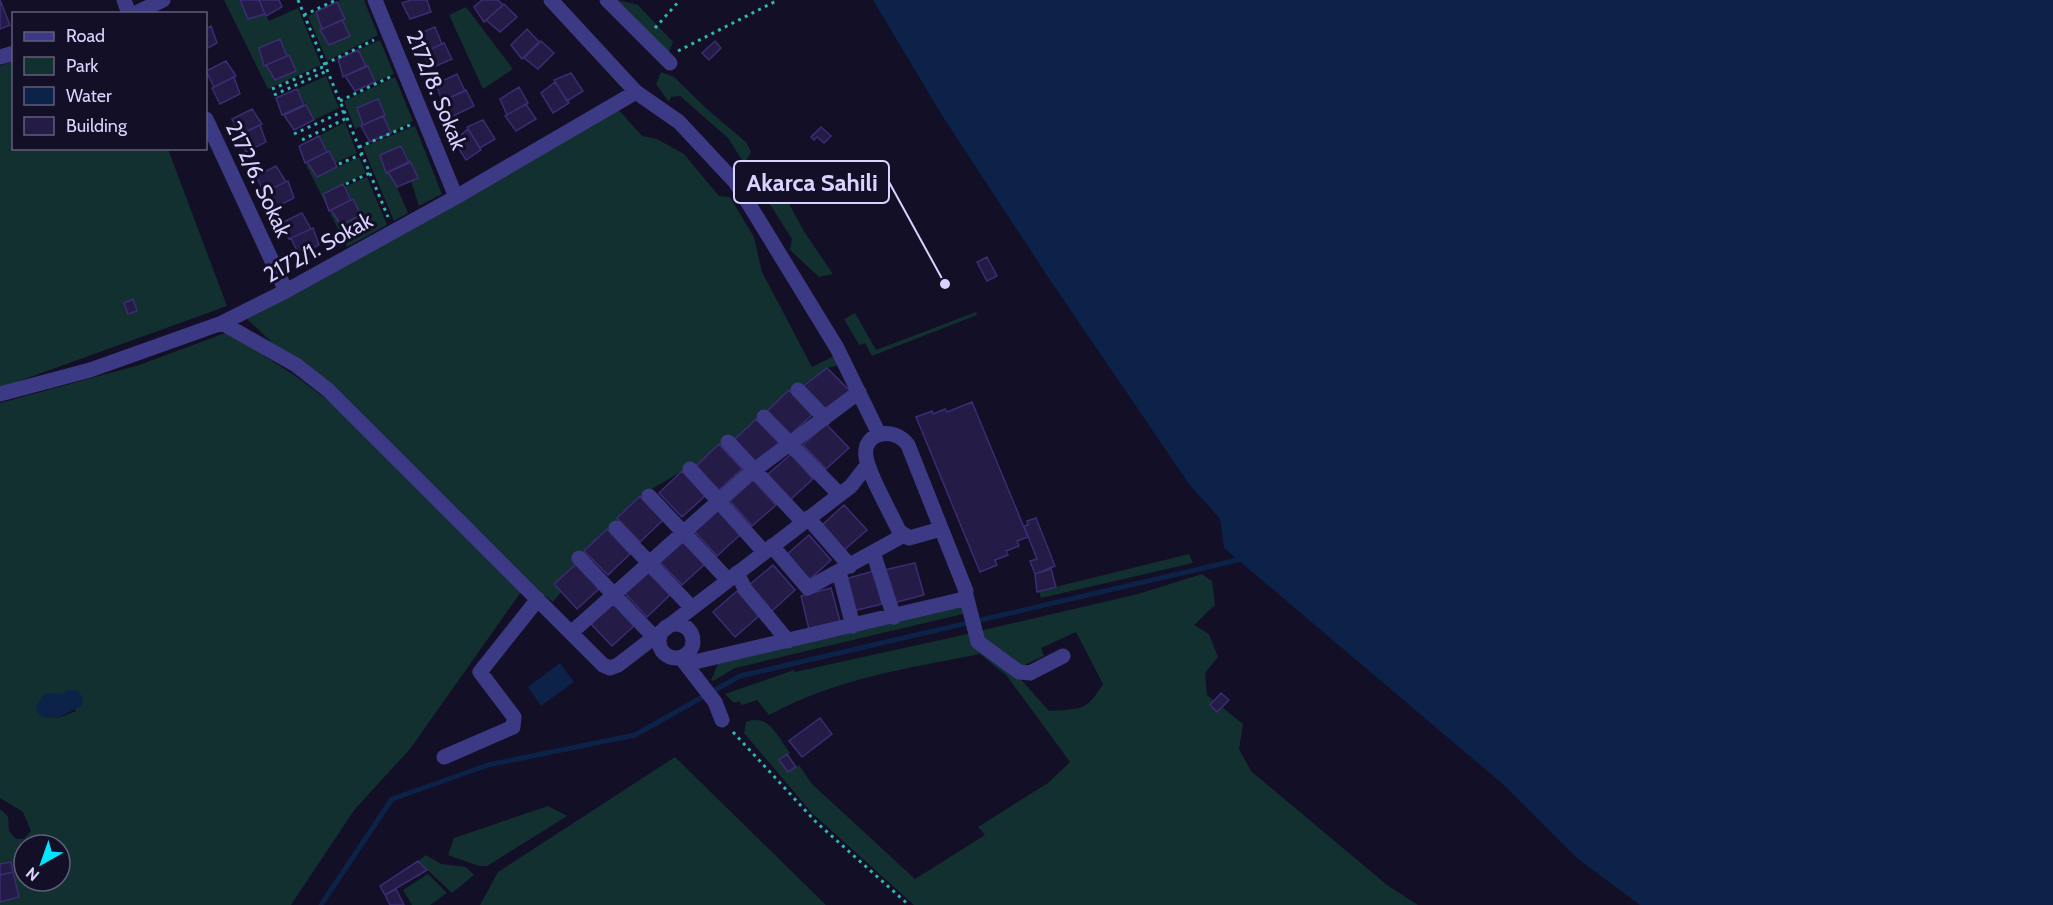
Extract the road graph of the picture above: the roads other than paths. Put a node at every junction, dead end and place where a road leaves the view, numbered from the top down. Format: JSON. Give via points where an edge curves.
{"nodes":[{"id":1,"x":375,"y":0,"type":"edge"},
{"id":2,"x":551,"y":0,"type":"edge"},
{"id":3,"x":607,"y":0,"type":"edge"},
{"id":4,"x":157,"y":6,"type":"edge"},
{"id":5,"x":140,"y":12,"type":"edge"},
{"id":6,"x":667,"y":61,"type":"road end"},
{"id":7,"x":636,"y":92,"type":"junction"},
{"id":8,"x":207,"y":121,"type":"edge"},
{"id":9,"x":456,"y":197,"type":"junction"},
{"id":10,"x":286,"y":291,"type":"junction"},
{"id":11,"x":222,"y":323,"type":"junction"},
{"id":12,"x":798,"y":390,"type":"dead end"},
{"id":13,"x":859,"y":392,"type":"junction"},
{"id":14,"x":0,"y":394,"type":"edge"},
{"id":15,"x":764,"y":417,"type":"dead end"},
{"id":16,"x":825,"y":417,"type":"junction"},
{"id":17,"x":879,"y":434,"type":"junction"},
{"id":18,"x":728,"y":442,"type":"dead end"},
{"id":19,"x":790,"y":444,"type":"junction"},
{"id":20,"x":868,"y":465,"type":"junction"},
{"id":21,"x":690,"y":469,"type":"dead end"},
{"id":22,"x":754,"y":470,"type":"junction"},
{"id":23,"x":839,"y":494,"type":"junction"},
{"id":24,"x":649,"y":496,"type":"dead end"},
{"id":25,"x":718,"y":501,"type":"junction"},
{"id":26,"x":806,"y":520,"type":"junction"},
{"id":27,"x":616,"y":528,"type":"dead end"},
{"id":28,"x":941,"y":529,"type":"junction"},
{"id":29,"x":683,"y":532,"type":"junction"},
{"id":30,"x":904,"y":535,"type":"junction"},
{"id":31,"x":768,"y":549,"type":"junction"},
{"id":32,"x":873,"y":552,"type":"junction"},
{"id":33,"x":579,"y":558,"type":"dead end"},
{"id":34,"x":649,"y":562,"type":"junction"},
{"id":35,"x":844,"y":569,"type":"junction"},
{"id":36,"x":733,"y":576,"type":"junction"},
{"id":37,"x":614,"y":594,"type":"junction"},
{"id":38,"x":538,"y":599,"type":"junction"},
{"id":39,"x":968,"y":600,"type":"junction"},
{"id":40,"x":692,"y":608,"type":"junction"},
{"id":41,"x":894,"y":617,"type":"junction"},
{"id":42,"x":853,"y":626,"type":"junction"},
{"id":43,"x":572,"y":632,"type":"junction"},
{"id":44,"x":660,"y":632,"type":"junction"},
{"id":45,"x":788,"y":641,"type":"junction"},
{"id":46,"x":1063,"y":657,"type":"dead end"},
{"id":47,"x":683,"y":661,"type":"junction"},
{"id":48,"x":722,"y":720,"type":"road end"},
{"id":49,"x":444,"y":757,"type":"dead end"}],
"edges":[{"from":1,"to":9,"type":"street","name":"2172/8. Sokak"},
{"from":2,"to":7,"type":"street"},
{"from":3,"to":6,"type":"street"},
{"from":4,"to":5,"type":"street"},
{"from":7,"to":9,"type":"street","name":"2172/1. Sokak"},
{"from":7,"to":13,"type":"street","via":[[679,122],[736,183],[837,348]]},
{"from":8,"to":10,"type":"street","name":"2172/6. Sokak"},
{"from":9,"to":10,"type":"street","name":"2172/1. Sokak"},
{"from":10,"to":11,"type":"street","name":"2172/1. Sokak"},
{"from":11,"to":14,"type":"street","name":"2172/1. Sokak","via":[[90,370]]},
{"from":11,"to":38,"type":"street","via":[[296,365],[328,390]]},
{"from":12,"to":16,"type":"street"},
{"from":13,"to":16,"type":"street"},
{"from":13,"to":17,"type":"street"},
{"from":15,"to":19,"type":"street"},
{"from":16,"to":19,"type":"street"},
{"from":17,"to":20,"type":"street","via":[[868,444]]},
{"from":17,"to":28,"type":"street","via":[[892,433],[908,445]]},
{"from":18,"to":22,"type":"street"},
{"from":19,"to":22,"type":"street"},
{"from":19,"to":23,"type":"street"},
{"from":20,"to":23,"type":"street"},
{"from":20,"to":30,"type":"street"},
{"from":21,"to":25,"type":"street"},
{"from":22,"to":25,"type":"street"},
{"from":22,"to":26,"type":"street"},
{"from":23,"to":26,"type":"street"},
{"from":24,"to":29,"type":"street"},
{"from":25,"to":29,"type":"street"},
{"from":25,"to":31,"type":"street"},
{"from":26,"to":31,"type":"street"},
{"from":26,"to":35,"type":"street"},
{"from":27,"to":34,"type":"street"},
{"from":28,"to":30,"type":"street","via":[[914,537]]},
{"from":28,"to":39,"type":"street"},
{"from":29,"to":34,"type":"street"},
{"from":29,"to":36,"type":"street"},
{"from":30,"to":32,"type":"street"},
{"from":31,"to":35,"type":"street","via":[[806,588]]},
{"from":31,"to":36,"type":"street"},
{"from":32,"to":35,"type":"street"},
{"from":32,"to":41,"type":"street"},
{"from":33,"to":37,"type":"street"},
{"from":34,"to":37,"type":"street"},
{"from":34,"to":40,"type":"street"},
{"from":35,"to":42,"type":"street"},
{"from":36,"to":40,"type":"street"},
{"from":36,"to":45,"type":"street"},
{"from":37,"to":43,"type":"street"},
{"from":37,"to":44,"type":"street"},
{"from":38,"to":43,"type":"street"},
{"from":38,"to":49,"type":"street","via":[[480,672],[514,717],[513,727]]},
{"from":39,"to":41,"type":"street"},
{"from":39,"to":46,"type":"street","via":[[979,643],[1023,674]]},
{"from":40,"to":44,"type":"street"},
{"from":41,"to":42,"type":"street"},
{"from":42,"to":45,"type":"street"},
{"from":43,"to":44,"type":"street","via":[[610,668]]},
{"from":44,"to":47,"type":"street","via":[[660,647],[667,655]]},
{"from":44,"to":47,"type":"street","via":[[683,625],[691,633],[691,650]]},
{"from":45,"to":47,"type":"street"},
{"from":47,"to":48,"type":"street","via":[[715,702]]}]}
